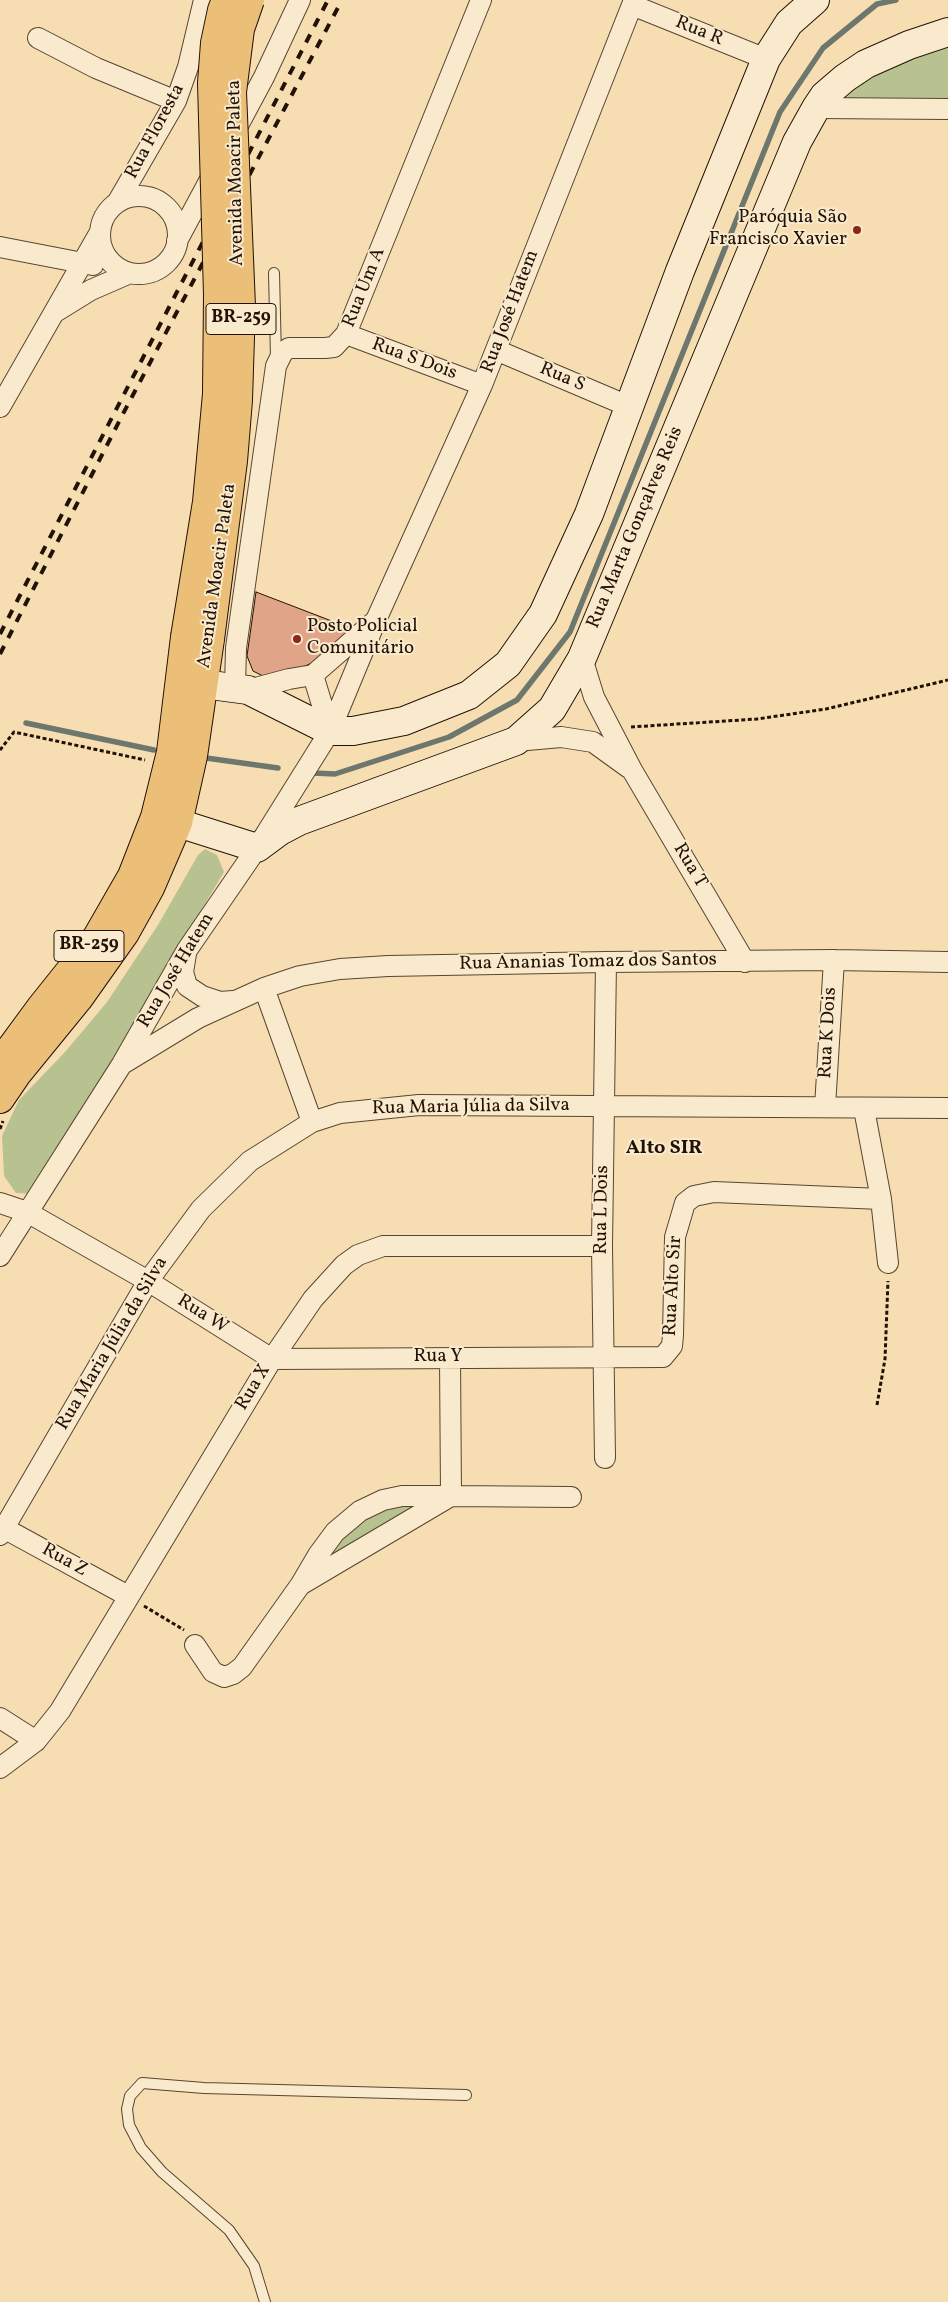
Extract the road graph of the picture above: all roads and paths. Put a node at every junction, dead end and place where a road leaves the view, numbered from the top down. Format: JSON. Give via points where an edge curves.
{"nodes":[{"id":1,"x":204,"y":0,"type":"edge"},
{"id":2,"x":226,"y":0,"type":"edge"},
{"id":3,"x":250,"y":0,"type":"edge"},
{"id":4,"x":300,"y":0,"type":"edge"},
{"id":5,"x":481,"y":0,"type":"edge"},
{"id":6,"x":815,"y":0,"type":"edge"},
{"id":7,"x":633,"y":2,"type":"edge"},
{"id":8,"x":948,"y":32,"type":"edge"},
{"id":9,"x":38,"y":38,"type":"dead end"},
{"id":10,"x":766,"y":59,"type":"junction"},
{"id":11,"x":176,"y":101,"type":"junction"},
{"id":12,"x":816,"y":108,"type":"junction"},
{"id":13,"x":948,"y":109,"type":"edge"},
{"id":14,"x":116,"y":203,"type":"junction"},
{"id":15,"x":100,"y":232,"type":"junction"},
{"id":16,"x":177,"y":241,"type":"junction"},
{"id":17,"x":0,"y":247,"type":"edge"},
{"id":18,"x":81,"y":264,"type":"junction"},
{"id":19,"x":124,"y":270,"type":"junction"},
{"id":20,"x":274,"y":272,"type":"dead end"},
{"id":21,"x":55,"y":312,"type":"junction"},
{"id":22,"x":346,"y":334,"type":"junction"},
{"id":23,"x":496,"y":350,"type":"junction"},
{"id":24,"x":276,"y":366,"type":"junction"},
{"id":25,"x":482,"y":385,"type":"junction"},
{"id":26,"x":2,"y":401,"type":"edge"},
{"id":27,"x":628,"y":406,"type":"junction"},
{"id":28,"x":376,"y":620,"type":"junction"},
{"id":29,"x":198,"y":638,"type":"junction"},
{"id":30,"x":582,"y":658,"type":"junction"},
{"id":31,"x":313,"y":675,"type":"junction"},
{"id":32,"x":948,"y":680,"type":"edge"},
{"id":33,"x":203,"y":684,"type":"junction"},
{"id":34,"x":241,"y":689,"type":"junction"},
{"id":35,"x":611,"y":729,"type":"junction"},
{"id":36,"x":330,"y":731,"type":"junction"},
{"id":37,"x":516,"y":741,"type":"junction"},
{"id":38,"x":0,"y":750,"type":"edge"},
{"id":39,"x":168,"y":764,"type":"junction"},
{"id":40,"x":632,"y":770,"type":"junction"},
{"id":41,"x":178,"y":822,"type":"junction"},
{"id":42,"x":257,"y":848,"type":"junction"},
{"id":43,"x":187,"y":950,"type":"junction"},
{"id":44,"x":834,"y":960,"type":"junction"},
{"id":45,"x":606,"y":962,"type":"junction"},
{"id":46,"x":745,"y":962,"type":"junction"},
{"id":47,"x":948,"y":962,"type":"edge"},
{"id":48,"x":264,"y":988,"type":"junction"},
{"id":49,"x":233,"y":1002,"type":"junction"},
{"id":50,"x":0,"y":1063,"type":"edge"},
{"id":51,"x":122,"y":1064,"type":"junction"},
{"id":52,"x":0,"y":1099,"type":"edge"},
{"id":53,"x":605,"y":1106,"type":"junction"},
{"id":54,"x":825,"y":1107,"type":"junction"},
{"id":55,"x":948,"y":1108,"type":"edge"},
{"id":56,"x":864,"y":1109,"type":"junction"},
{"id":57,"x":312,"y":1122,"type":"junction"},
{"id":58,"x":881,"y":1199,"type":"junction"},
{"id":59,"x":0,"y":1203,"type":"edge"},
{"id":60,"x":28,"y":1212,"type":"junction"},
{"id":61,"x":602,"y":1246,"type":"junction"},
{"id":62,"x":0,"y":1256,"type":"edge"},
{"id":63,"x":888,"y":1263,"type":"joint"},
{"id":64,"x":148,"y":1281,"type":"junction"},
{"id":65,"x":450,"y":1358,"type":"junction"},
{"id":66,"x":604,"y":1358,"type":"junction"},
{"id":67,"x":272,"y":1359,"type":"junction"},
{"id":68,"x":877,"y":1405,"type":"dead end"},
{"id":69,"x":605,"y":1458,"type":"dead end"},
{"id":70,"x":451,"y":1496,"type":"junction"},
{"id":71,"x":571,"y":1497,"type":"dead end"},
{"id":72,"x":1,"y":1530,"type":"edge"},
{"id":73,"x":301,"y":1584,"type":"junction"},
{"id":74,"x":128,"y":1596,"type":"junction"},
{"id":75,"x":190,"y":1638,"type":"joint"},
{"id":76,"x":0,"y":1718,"type":"edge"},
{"id":77,"x":36,"y":1741,"type":"junction"},
{"id":78,"x":0,"y":1768,"type":"edge"},
{"id":79,"x":466,"y":2095,"type":"dead end"},
{"id":80,"x":265,"y":2302,"type":"edge"}],
"edges":[{"from":1,"to":11,"type":"street","name":"Rua Floresta"},
{"from":2,"to":29,"type":"main road","name":"Avenida Moacir Paleta","number":"BR-259","bridge":true,"via":[[215,43],[212,83],[218,295],[217,394]]},
{"from":3,"to":29,"type":"main road","name":"Avenida Moacir Paleta","number":"BR-259","bridge":true,"via":[[240,29],[232,92],[241,306],[233,462]]},
{"from":4,"to":16,"type":"street","name":"Rua Floresta","via":[[264,77]]},
{"from":5,"to":22,"type":"street","name":"Rua Um A"},
{"from":6,"to":10,"type":"street","via":[[789,23]]},
{"from":7,"to":10,"type":"street","name":"Rua R"},
{"from":7,"to":23,"type":"street","name":"Rua José Hatem"},
{"from":8,"to":12,"type":"street","name":"Rua Marta Gonçalves Reis","via":[[866,64],[824,96]]},
{"from":9,"to":11,"type":"street","via":[[96,68]]},
{"from":10,"to":27,"type":"street"},
{"from":11,"to":14,"type":"street","name":"Rua Floresta"},
{"from":12,"to":13,"type":"street"},
{"from":12,"to":30,"type":"street","name":"Rua Marta Gonçalves Reis","via":[[797,142]]},
{"from":14,"to":15,"type":"street","name":"Rua Floresta","via":[[108,211]]},
{"from":14,"to":16,"type":"street","name":"Rua Floresta","via":[[141,196],[154,198],[173,216]]},
{"from":15,"to":18,"type":"street","name":"Rua Floresta"},
{"from":15,"to":19,"type":"street","via":[[108,258]]},
{"from":16,"to":19,"type":"street","name":"Rua Floresta","via":[[166,263],[155,270],[143,274]]},
{"from":17,"to":18,"type":"street"},
{"from":18,"to":19,"type":"street","name":"Rua Floresta"},
{"from":18,"to":21,"type":"street","name":"Rua Floresta"},
{"from":19,"to":21,"type":"street","name":"Rua Floresta"},
{"from":20,"to":24,"type":"lane"},
{"from":21,"to":26,"type":"street","name":"Rua Floresta"},
{"from":22,"to":24,"type":"street","name":"Rua Um A","via":[[334,346],[289,348],[283,352]]},
{"from":22,"to":25,"type":"street","name":"Rua S Dois"},
{"from":23,"to":25,"type":"street","name":"Rua José Hatem"},
{"from":23,"to":27,"type":"street","name":"Rua S"},
{"from":24,"to":34,"type":"street","via":[[236,648]]},
{"from":25,"to":28,"type":"street","name":"Rua José Hatem"},
{"from":27,"to":36,"type":"street","via":[[589,514],[543,614],[508,664],[469,695],[404,721],[370,729]]},
{"from":28,"to":31,"type":"street","name":"Rua José Hatem"},
{"from":28,"to":36,"type":"street","name":"Rua José Hatem"},
{"from":29,"to":33,"type":"main road","name":"Avenida Moacir Paleta","number":"BR-259"},
{"from":29,"to":39,"type":"main road","name":"Avenida Moacir Paleta","number":"BR-259"},
{"from":30,"to":35,"type":"street","name":"Rua T","via":[[594,697]]},
{"from":30,"to":37,"type":"street","name":"Rua Marta Gonçalves Reis","via":[[552,708]]},
{"from":31,"to":34,"type":"street"},
{"from":31,"to":36,"type":"street"},
{"from":32,"to":35,"type":"path","via":[[826,708],[757,719]]},
{"from":33,"to":34,"type":"street"},
{"from":33,"to":41,"type":"main road","name":"Avenida Moacir Paleta","number":"BR-259","via":[[193,756]]},
{"from":34,"to":36,"type":"street"},
{"from":35,"to":40,"type":"street","name":"Rua T"},
{"from":36,"to":42,"type":"street","name":"Rua José Hatem"},
{"from":37,"to":40,"type":"street","name":"Rua T","via":[[561,737],[593,742]]},
{"from":37,"to":42,"type":"street","name":"Rua Marta Gonçalves Reis","via":[[300,821]]},
{"from":38,"to":39,"type":"path","via":[[14,732]]},
{"from":39,"to":50,"type":"main road","name":"Avenida Moacir Paleta","number":"BR-259","via":[[155,817],[132,876],[97,937]]},
{"from":40,"to":46,"type":"street","name":"Rua T"},
{"from":41,"to":42,"type":"street"},
{"from":41,"to":52,"type":"main road","name":"Avenida Moacir Paleta","number":"BR-259","via":[[150,888],[125,932],[79,998]]},
{"from":42,"to":43,"type":"street","name":"Rua José Hatem"},
{"from":43,"to":49,"type":"street","via":[[183,972],[187,986],[202,996]]},
{"from":43,"to":51,"type":"street","name":"Rua José Hatem"},
{"from":44,"to":46,"type":"street","name":"Rua Ananias Tomaz dos Santos"},
{"from":44,"to":47,"type":"street","name":"Rua Ananias Tomaz dos Santos"},
{"from":44,"to":54,"type":"street","name":"Rua K Dois"},
{"from":45,"to":46,"type":"street","name":"Rua Ananias Tomaz dos Santos"},
{"from":45,"to":48,"type":"street","name":"Rua Ananias Tomaz dos Santos","via":[[340,969],[300,976]]},
{"from":45,"to":53,"type":"street","name":"Rua L Dois"},
{"from":48,"to":49,"type":"street","name":"Rua Ananias Tomaz dos Santos"},
{"from":48,"to":57,"type":"street"},
{"from":49,"to":51,"type":"street","name":"Rua Ananias Tomaz dos Santos","via":[[198,1018]]},
{"from":51,"to":60,"type":"street","name":"Rua José Hatem"},
{"from":53,"to":54,"type":"street","name":"Rua Maria Júlia da Silva"},
{"from":53,"to":57,"type":"street","name":"Rua Maria Júlia da Silva","via":[[419,1105],[340,1112]]},
{"from":53,"to":61,"type":"street","name":"Rua L Dois"},
{"from":54,"to":56,"type":"street","name":"Rua Maria Júlia da Silva"},
{"from":55,"to":56,"type":"street","name":"Rua Maria Júlia da Silva"},
{"from":56,"to":58,"type":"street"},
{"from":57,"to":64,"type":"street","name":"Rua Maria Júlia da Silva","via":[[250,1161],[201,1209]]},
{"from":58,"to":63,"type":"street"},
{"from":58,"to":66,"type":"street","name":"Rua Alto Sir","via":[[714,1192],[694,1196],[686,1203],[675,1237],[672,1346],[663,1357]]},
{"from":59,"to":60,"type":"street"},
{"from":60,"to":62,"type":"street","name":"Rua José Hatem"},
{"from":60,"to":64,"type":"street","name":"Rua W"},
{"from":61,"to":66,"type":"street","name":"Rua L Dois"},
{"from":61,"to":67,"type":"street","name":"Rua X","via":[[383,1246],[358,1255],[334,1274]]},
{"from":63,"to":68,"type":"path","via":[[885,1359]]},
{"from":64,"to":67,"type":"street","name":"Rua W"},
{"from":64,"to":72,"type":"street","name":"Rua Maria Júlia da Silva"},
{"from":65,"to":66,"type":"street","name":"Rua Y"},
{"from":65,"to":67,"type":"street","name":"Rua Y"},
{"from":65,"to":70,"type":"street"},
{"from":66,"to":69,"type":"street","name":"Rua L Dois"},
{"from":67,"to":74,"type":"street","name":"Rua X"},
{"from":70,"to":71,"type":"street"},
{"from":70,"to":73,"type":"street"},
{"from":70,"to":73,"type":"street","via":[[402,1496],[383,1500],[360,1511],[335,1532]]},
{"from":72,"to":74,"type":"street","name":"Rua Z"},
{"from":73,"to":75,"type":"street","via":[[242,1667],[233,1674],[224,1677],[213,1672]]},
{"from":74,"to":75,"type":"path"},
{"from":74,"to":77,"type":"street","name":"Rua X","via":[[63,1705]]},
{"from":76,"to":77,"type":"street"},
{"from":77,"to":78,"type":"street","name":"Rua X"},
{"from":79,"to":80,"type":"lane","via":[[142,2083],[130,2096],[127,2109],[129,2125],[141,2148],[162,2172],[228,2230],[254,2266]]}]}
